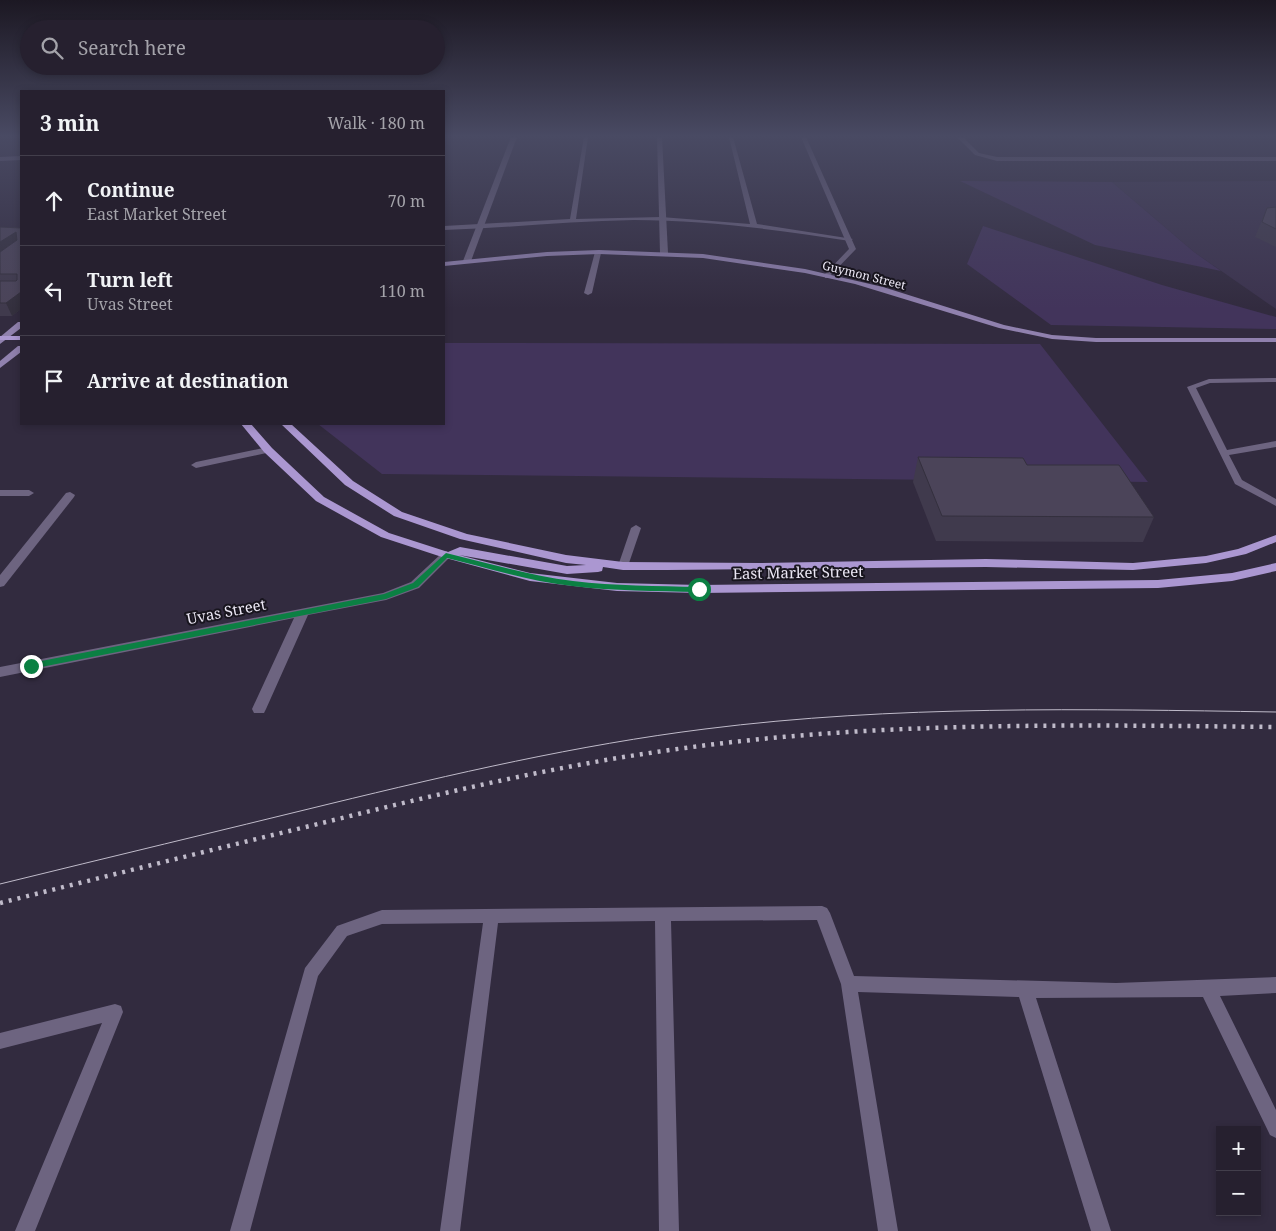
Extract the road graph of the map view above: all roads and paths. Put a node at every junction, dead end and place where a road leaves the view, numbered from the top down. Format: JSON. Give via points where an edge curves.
{"nodes":[{"id":1,"x":492,"y":194,"type":"edge"},
{"id":2,"x":577,"y":194,"type":"edge"},
{"id":3,"x":661,"y":194,"type":"edge"},
{"id":4,"x":746,"y":194,"type":"edge"},
{"id":5,"x":829,"y":194,"type":"edge"},
{"id":6,"x":573,"y":219,"type":"junction"},
{"id":7,"x":662,"y":219,"type":"junction"},
{"id":8,"x":480,"y":226,"type":"junction"},
{"id":9,"x":754,"y":226,"type":"junction"},
{"id":10,"x":445,"y":228,"type":"edge"},
{"id":11,"x":850,"y":239,"type":"junction"},
{"id":12,"x":597,"y":253,"type":"junction"},
{"id":13,"x":664,"y":253,"type":"junction"},
{"id":14,"x":467,"y":261,"type":"junction"},
{"id":15,"x":445,"y":264,"type":"edge"},
{"id":16,"x":828,"y":276,"type":"junction"},
{"id":17,"x":588,"y":293,"type":"dead end"},
{"id":18,"x":20,"y":325,"type":"edge"},
{"id":19,"x":20,"y":338,"type":"edge"},
{"id":20,"x":1,"y":339,"type":"edge"},
{"id":21,"x":1276,"y":340,"type":"edge"},
{"id":22,"x":20,"y":349,"type":"edge"},
{"id":23,"x":0,"y":365,"type":"edge"},
{"id":24,"x":1276,"y":380,"type":"edge"},
{"id":25,"x":247,"y":425,"type":"edge"},
{"id":26,"x":287,"y":425,"type":"edge"},
{"id":27,"x":1276,"y":444,"type":"edge"},
{"id":28,"x":268,"y":450,"type":"junction"},
{"id":29,"x":1224,"y":454,"type":"junction"},
{"id":30,"x":196,"y":465,"type":"dead end"},
{"id":31,"x":0,"y":493,"type":"edge"},
{"id":32,"x":29,"y":493,"type":"dead end"},
{"id":33,"x":70,"y":495,"type":"dead end"},
{"id":34,"x":1276,"y":503,"type":"edge"},
{"id":35,"x":636,"y":528,"type":"dead end"},
{"id":36,"x":1276,"y":538,"type":"edge"},
{"id":37,"x":446,"y":555,"type":"junction"},
{"id":38,"x":623,"y":566,"type":"junction"},
{"id":39,"x":1276,"y":567,"type":"edge"},
{"id":40,"x":0,"y":583,"type":"edge"},
{"id":41,"x":303,"y":613,"type":"junction"},
{"id":42,"x":0,"y":672,"type":"edge"},
{"id":43,"x":259,"y":709,"type":"dead end"},
{"id":44,"x":662,"y":915,"type":"junction"},
{"id":45,"x":491,"y":917,"type":"junction"},
{"id":46,"x":849,"y":984,"type":"junction"},
{"id":47,"x":1276,"y":984,"type":"edge"},
{"id":48,"x":1026,"y":990,"type":"junction"},
{"id":49,"x":1208,"y":990,"type":"junction"},
{"id":50,"x":0,"y":1041,"type":"edge"},
{"id":51,"x":1276,"y":1130,"type":"edge"},
{"id":52,"x":25,"y":1231,"type":"edge"},
{"id":53,"x":240,"y":1231,"type":"edge"},
{"id":54,"x":450,"y":1231,"type":"edge"},
{"id":55,"x":669,"y":1231,"type":"edge"},
{"id":56,"x":888,"y":1231,"type":"edge"},
{"id":57,"x":1101,"y":1231,"type":"edge"}],
"edges":[{"from":1,"to":8,"type":"street"},
{"from":2,"to":6,"type":"lane"},
{"from":3,"to":7,"type":"street"},
{"from":4,"to":9,"type":"lane"},
{"from":5,"to":11,"type":"street"},
{"from":6,"to":7,"type":"lane"},
{"from":6,"to":8,"type":"lane"},
{"from":7,"to":9,"type":"lane"},
{"from":7,"to":13,"type":"street"},
{"from":8,"to":10,"type":"lane"},
{"from":8,"to":14,"type":"street"},
{"from":9,"to":11,"type":"lane"},
{"from":11,"to":16,"type":"street","via":[[853,249]]},
{"from":12,"to":13,"type":"street","name":"Guymon Street"},
{"from":12,"to":14,"type":"street","name":"Guymon Street"},
{"from":12,"to":17,"type":"street"},
{"from":13,"to":16,"type":"street","name":"Guymon Street","via":[[771,265]]},
{"from":14,"to":15,"type":"street","name":"Guymon Street"},
{"from":16,"to":21,"type":"street","name":"Guymon Street","via":[[980,321],[1053,337]]},
{"from":18,"to":20,"type":"street"},
{"from":19,"to":20,"type":"main road"},
{"from":22,"to":23,"type":"street"},
{"from":24,"to":29,"type":"lane","via":[[1209,381],[1191,387]]},
{"from":25,"to":28,"type":"main road","name":"East Market Street"},
{"from":26,"to":38,"type":"main road","name":"East Market Street","via":[[349,483],[398,514],[464,537]]},
{"from":27,"to":29,"type":"lane"},
{"from":28,"to":30,"type":"lane"},
{"from":28,"to":37,"type":"main road","name":"East Market Street","via":[[320,499],[385,535]]},
{"from":29,"to":34,"type":"lane","via":[[1238,482]]},
{"from":31,"to":32,"type":"lane"},
{"from":33,"to":40,"type":"street"},
{"from":35,"to":38,"type":"lane"},
{"from":36,"to":38,"type":"main road","name":"East Market Street","via":[[1218,558],[1137,566],[1020,563]]},
{"from":37,"to":38,"type":"main road","via":[[460,550],[568,570]]},
{"from":37,"to":39,"type":"main road","name":"East Market Street","via":[[530,576],[617,588],[1158,584],[1232,576]]},
{"from":37,"to":41,"type":"street","name":"Uvas Street","via":[[415,585],[386,596]]},
{"from":41,"to":42,"type":"street","name":"Uvas Street"},
{"from":41,"to":43,"type":"street"},
{"from":44,"to":45,"type":"lane"},
{"from":44,"to":46,"type":"lane","via":[[822,913]]},
{"from":44,"to":55,"type":"lane"},
{"from":45,"to":53,"type":"lane","via":[[382,917],[342,931],[311,973]]},
{"from":45,"to":54,"type":"lane"},
{"from":46,"to":48,"type":"lane"},
{"from":46,"to":56,"type":"lane"},
{"from":47,"to":49,"type":"lane"},
{"from":48,"to":49,"type":"lane"},
{"from":48,"to":57,"type":"lane"},
{"from":49,"to":51,"type":"lane"},
{"from":50,"to":52,"type":"lane","via":[[115,1012]]}]}
